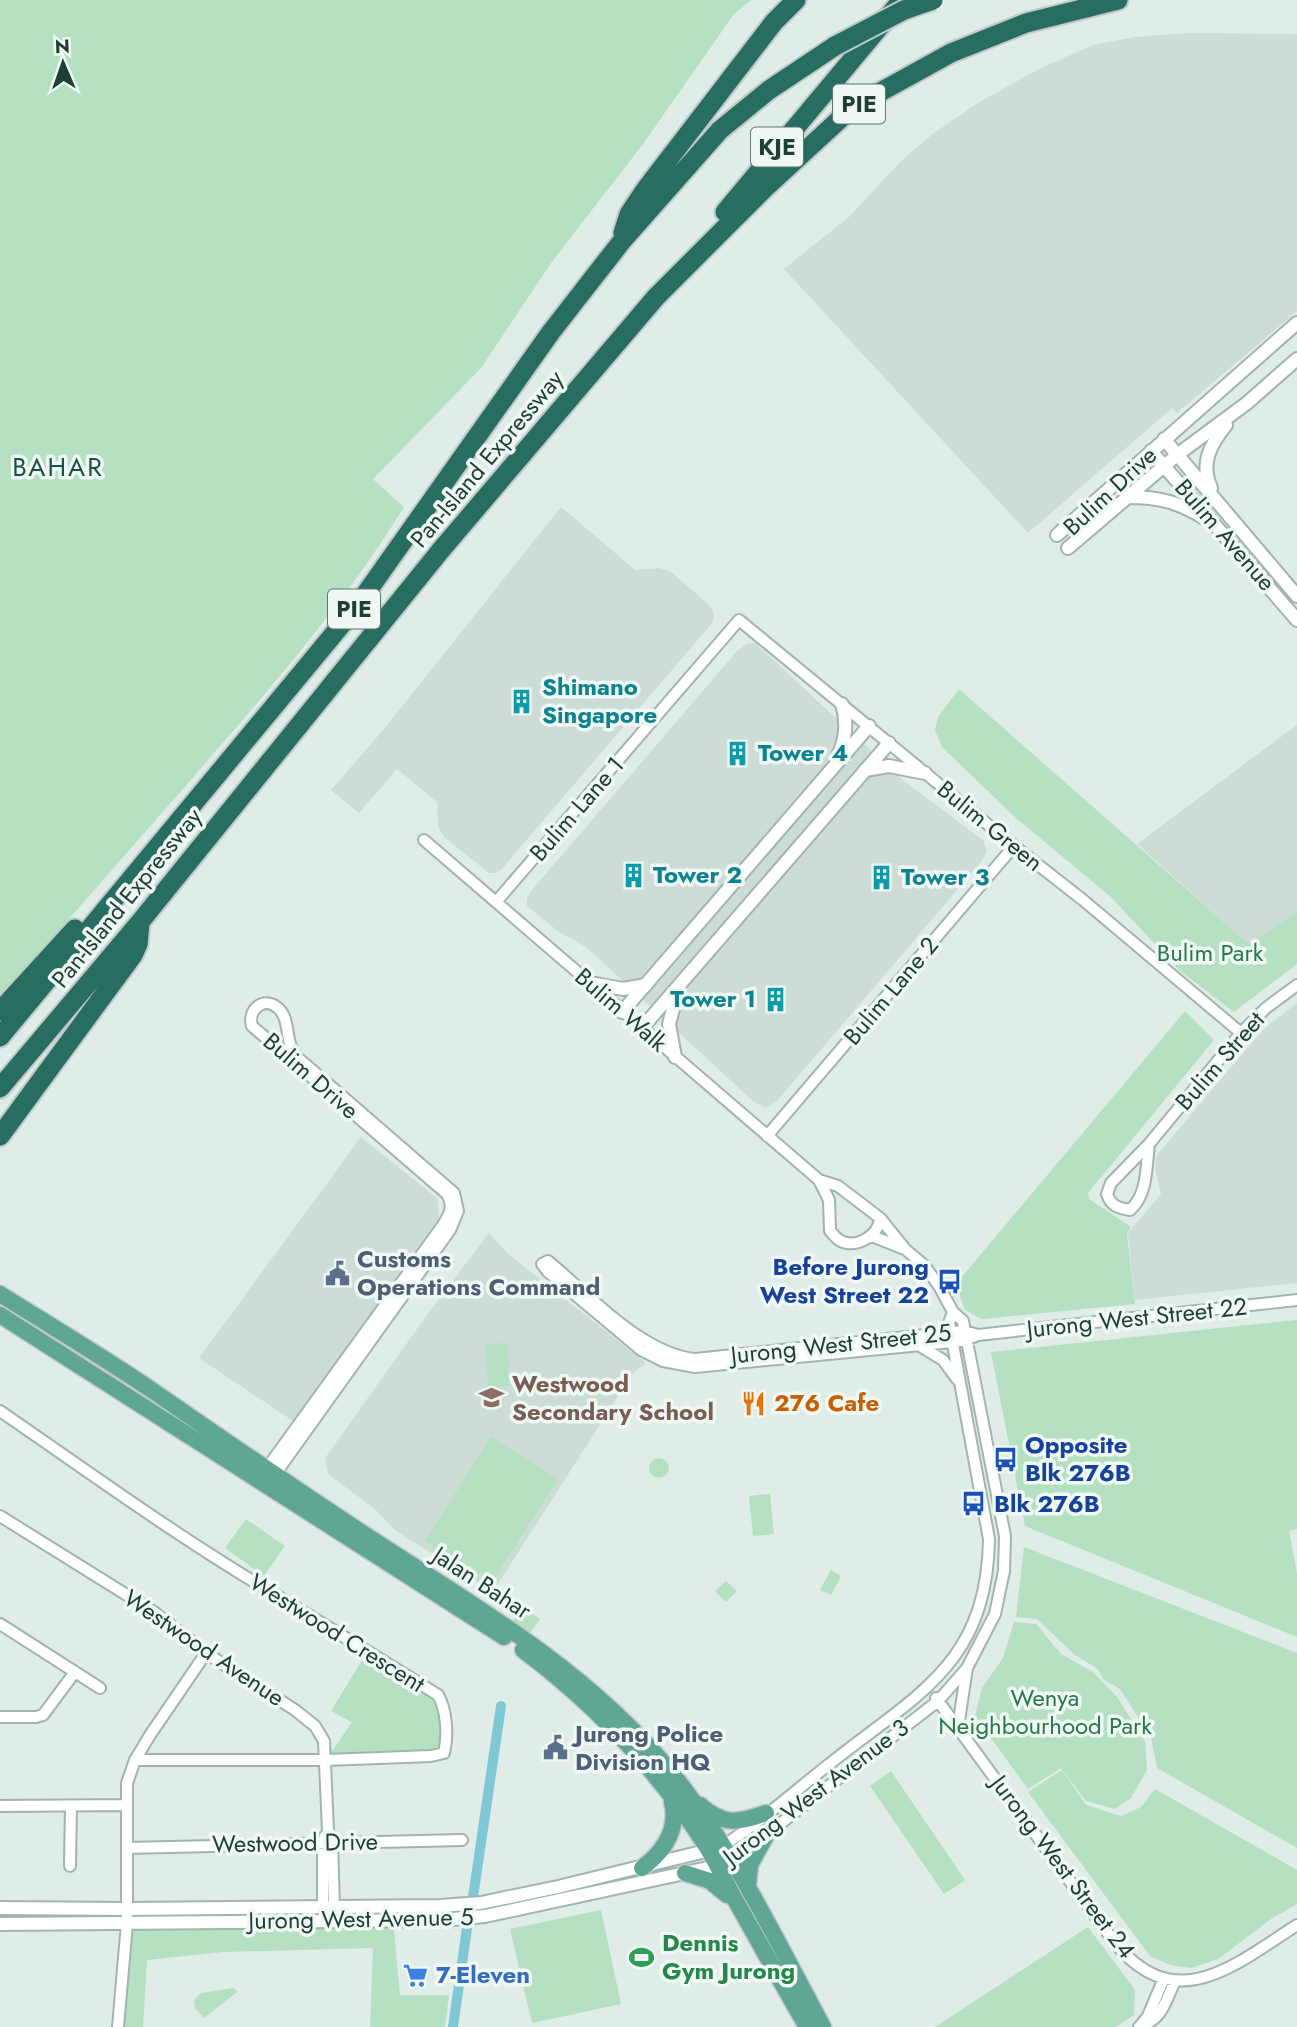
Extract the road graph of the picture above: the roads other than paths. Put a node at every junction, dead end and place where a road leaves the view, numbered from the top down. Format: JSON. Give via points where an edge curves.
{"nodes":[{"id":1,"x":796,"y":0,"type":"edge"},
{"id":2,"x":902,"y":0,"type":"edge"},
{"id":3,"x":933,"y":0,"type":"edge"},
{"id":4,"x":1118,"y":0,"type":"edge"},
{"id":5,"x":622,"y":241,"type":"junction"},
{"id":6,"x":656,"y":297,"type":"junction"},
{"id":7,"x":1297,"y":323,"type":"edge"},
{"id":8,"x":1297,"y":359,"type":"edge"},
{"id":9,"x":1247,"y":403,"type":"junction"},
{"id":10,"x":1164,"y":439,"type":"junction"},
{"id":11,"x":1151,"y":452,"type":"junction"},
{"id":12,"x":1177,"y":455,"type":"junction"},
{"id":13,"x":1165,"y":466,"type":"junction"},
{"id":14,"x":1129,"y":498,"type":"junction"},
{"id":15,"x":1216,"y":498,"type":"junction"},
{"id":16,"x":1213,"y":524,"type":"junction"},
{"id":17,"x":1057,"y":535,"type":"joint"},
{"id":18,"x":1068,"y":548,"type":"joint"},
{"id":19,"x":1297,"y":596,"type":"edge"},
{"id":20,"x":740,"y":620,"type":"joint"},
{"id":21,"x":1297,"y":621,"type":"edge"},
{"id":22,"x":842,"y":705,"type":"junction"},
{"id":23,"x":869,"y":726,"type":"junction"},
{"id":24,"x":889,"y":743,"type":"junction"},
{"id":25,"x":834,"y":766,"type":"junction"},
{"id":26,"x":865,"y":770,"type":"junction"},
{"id":27,"x":925,"y":773,"type":"junction"},
{"id":28,"x":424,"y":840,"type":"dead end"},
{"id":29,"x":1014,"y":846,"type":"junction"},
{"id":30,"x":137,"y":871,"type":"junction"},
{"id":31,"x":496,"y":902,"type":"junction"},
{"id":32,"x":140,"y":922,"type":"junction"},
{"id":33,"x":590,"y":983,"type":"junction"},
{"id":34,"x":646,"y":985,"type":"junction"},
{"id":35,"x":1297,"y":985,"type":"edge"},
{"id":36,"x":679,"y":987,"type":"junction"},
{"id":37,"x":0,"y":1011,"type":"edge"},
{"id":38,"x":622,"y":1012,"type":"junction"},
{"id":39,"x":642,"y":1028,"type":"junction"},
{"id":40,"x":1241,"y":1033,"type":"junction"},
{"id":41,"x":0,"y":1037,"type":"edge"},
{"id":42,"x":675,"y":1056,"type":"junction"},
{"id":43,"x":0,"y":1088,"type":"edge"},
{"id":44,"x":0,"y":1136,"type":"edge"},
{"id":45,"x":767,"y":1136,"type":"junction"},
{"id":46,"x":1149,"y":1144,"type":"junction"},
{"id":47,"x":819,"y":1180,"type":"junction"},
{"id":48,"x":880,"y":1218,"type":"junction"},
{"id":49,"x":872,"y":1236,"type":"junction"},
{"id":50,"x":905,"y":1249,"type":"junction"},
{"id":51,"x":0,"y":1294,"type":"edge"},
{"id":52,"x":1297,"y":1300,"type":"edge"},
{"id":53,"x":953,"y":1312,"type":"junction"},
{"id":54,"x":0,"y":1315,"type":"edge"},
{"id":55,"x":965,"y":1336,"type":"junction"},
{"id":56,"x":951,"y":1337,"type":"junction"},
{"id":57,"x":917,"y":1344,"type":"junction"},
{"id":58,"x":958,"y":1381,"type":"junction"},
{"id":59,"x":151,"y":1390,"type":"junction"},
{"id":60,"x":145,"y":1406,"type":"junction"},
{"id":61,"x":0,"y":1411,"type":"edge"},
{"id":62,"x":272,"y":1471,"type":"junction"},
{"id":63,"x":0,"y":1516,"type":"edge"},
{"id":64,"x":0,"y":1624,"type":"edge"},
{"id":65,"x":206,"y":1653,"type":"junction"},
{"id":66,"x":967,"y":1668,"type":"junction"},
{"id":67,"x":75,"y":1672,"type":"junction"},
{"id":68,"x":928,"y":1687,"type":"junction"},
{"id":69,"x":100,"y":1688,"type":"dead end"},
{"id":70,"x":938,"y":1701,"type":"junction"},
{"id":71,"x":0,"y":1717,"type":"edge"},
{"id":72,"x":958,"y":1727,"type":"junction"},
{"id":73,"x":135,"y":1760,"type":"junction"},
{"id":74,"x":326,"y":1760,"type":"junction"},
{"id":75,"x":687,"y":1794,"type":"junction"},
{"id":76,"x":670,"y":1796,"type":"junction"},
{"id":77,"x":127,"y":1805,"type":"junction"},
{"id":78,"x":0,"y":1806,"type":"edge"},
{"id":79,"x":71,"y":1806,"type":"junction"},
{"id":80,"x":766,"y":1813,"type":"junction"},
{"id":81,"x":767,"y":1834,"type":"junction"},
{"id":82,"x":463,"y":1840,"type":"dead end"},
{"id":83,"x":327,"y":1842,"type":"junction"},
{"id":84,"x":127,"y":1847,"type":"junction"},
{"id":85,"x":719,"y":1855,"type":"junction"},
{"id":86,"x":71,"y":1866,"type":"dead end"},
{"id":87,"x":642,"y":1868,"type":"junction"},
{"id":88,"x":685,"y":1873,"type":"junction"},
{"id":89,"x":748,"y":1886,"type":"junction"},
{"id":90,"x":329,"y":1907,"type":"junction"},
{"id":91,"x":0,"y":1908,"type":"edge"},
{"id":92,"x":127,"y":1916,"type":"junction"},
{"id":93,"x":744,"y":1916,"type":"junction"},
{"id":94,"x":0,"y":1924,"type":"edge"},
{"id":95,"x":1297,"y":1925,"type":"edge"},
{"id":96,"x":1170,"y":1980,"type":"junction"},
{"id":97,"x":808,"y":2019,"type":"edge"},
{"id":98,"x":1140,"y":2026,"type":"edge"},
{"id":99,"x":118,"y":2027,"type":"edge"},
{"id":100,"x":823,"y":2027,"type":"edge"}],
"edges":[{"from":1,"to":5,"type":"highway","via":[[774,22],[645,190],[629,214]]},
{"from":2,"to":6,"type":"highway","number":"KJE"},
{"from":3,"to":5,"type":"highway","name":"Pan-Island Expressway","number":"PIE","bridge":true,"via":[[835,46],[769,90],[720,130]]},
{"from":4,"to":6,"type":"highway","name":"Pan-Island Expressway","number":"PIE","via":[[1013,28],[951,53],[853,107]]},
{"from":5,"to":30,"type":"highway","name":"Pan-Island Expressway","number":"PIE","via":[[551,332],[357,606]]},
{"from":6,"to":32,"type":"highway","name":"Pan-Island Expressway","number":"PIE","via":[[441,550]]},
{"from":7,"to":10,"type":"street","name":"Bulim Drive"},
{"from":8,"to":9,"type":"street","name":"Bulim Drive"},
{"from":9,"to":12,"type":"street","name":"Bulim Drive"},
{"from":9,"to":15,"type":"street","via":[[1209,449],[1205,467]]},
{"from":10,"to":11,"type":"street","name":"Bulim Drive"},
{"from":10,"to":12,"type":"street","name":"Bulim Avenue"},
{"from":11,"to":13,"type":"street","name":"Bulim Avenue"},
{"from":11,"to":17,"type":"street","name":"Bulim Drive"},
{"from":12,"to":13,"type":"street","name":"Bulim Drive"},
{"from":12,"to":15,"type":"street","name":"Bulim Avenue"},
{"from":13,"to":14,"type":"street","name":"Bulim Drive"},
{"from":13,"to":16,"type":"street","name":"Bulim Avenue"},
{"from":14,"to":16,"type":"street","via":[[1167,500]]},
{"from":14,"to":18,"type":"street","name":"Bulim Drive"},
{"from":15,"to":19,"type":"street","name":"Bulim Avenue"},
{"from":16,"to":21,"type":"street","name":"Bulim Avenue"},
{"from":17,"to":18,"type":"street","name":"Bulim Drive"},
{"from":20,"to":22,"type":"street","name":"Bulim Green"},
{"from":20,"to":31,"type":"street","name":"Bulim Lane 1"},
{"from":22,"to":23,"type":"street","name":"Bulim Green"},
{"from":22,"to":25,"type":"street","via":[[846,728]]},
{"from":23,"to":24,"type":"street","name":"Bulim Green"},
{"from":23,"to":25,"type":"street"},
{"from":24,"to":26,"type":"street"},
{"from":24,"to":27,"type":"street","name":"Bulim Green"},
{"from":25,"to":34,"type":"street"},
{"from":26,"to":27,"type":"street","via":[[889,766]]},
{"from":26,"to":36,"type":"street"},
{"from":27,"to":29,"type":"street","name":"Bulim Green"},
{"from":28,"to":31,"type":"street","name":"Bulim Walk"},
{"from":29,"to":40,"type":"street","name":"Bulim Green"},
{"from":29,"to":45,"type":"street","name":"Bulim Lane 2"},
{"from":30,"to":37,"type":"highway","via":[[96,905]]},
{"from":30,"to":41,"type":"highway","name":"Pan-Island Expressway","number":"PIE"},
{"from":31,"to":33,"type":"street","name":"Bulim Walk"},
{"from":32,"to":43,"type":"highway","name":"Pan-Island Expressway","number":"PIE"},
{"from":32,"to":44,"type":"highway","via":[[133,955]]},
{"from":33,"to":34,"type":"street","via":[[623,989]]},
{"from":33,"to":38,"type":"street","name":"Bulim Walk"},
{"from":34,"to":38,"type":"street"},
{"from":35,"to":40,"type":"street","name":"Bulim Street"},
{"from":36,"to":39,"type":"street"},
{"from":36,"to":42,"type":"street","via":[[669,1024]]},
{"from":38,"to":39,"type":"street","name":"Bulim Walk"},
{"from":39,"to":42,"type":"street","name":"Bulim Walk"},
{"from":40,"to":46,"type":"street","name":"Bulim Street"},
{"from":42,"to":45,"type":"street","name":"Bulim Walk"},
{"from":45,"to":47,"type":"street","name":"Bulim Walk"},
{"from":46,"to":46,"type":"street","name":"Bulim Street","via":[[1139,1202],[1130,1210],[1117,1208],[1107,1194],[1111,1183]]},
{"from":47,"to":48,"type":"street","name":"Bulim Walk","via":[[838,1186]]},
{"from":47,"to":49,"type":"street","name":"Bulim Walk","via":[[829,1200],[830,1231],[840,1241],[857,1243]]},
{"from":48,"to":49,"type":"street","via":[[880,1227]]},
{"from":48,"to":50,"type":"street","name":"Bulim Walk"},
{"from":49,"to":50,"type":"street","name":"Bulim Walk"},
{"from":50,"to":53,"type":"street","name":"Bulim Walk","via":[[924,1265]]},
{"from":51,"to":59,"type":"main road","name":"Jalan Bahar"},
{"from":52,"to":55,"type":"street","name":"Jurong West Street 22"},
{"from":53,"to":55,"type":"street","name":"Bulim Walk","via":[[962,1321]]},
{"from":53,"to":56,"type":"street"},
{"from":54,"to":60,"type":"main road","name":"Jalan Bahar"},
{"from":55,"to":56,"type":"street","name":"Jurong West Street 25"},
{"from":55,"to":66,"type":"street","name":"Jurong West Avenue 3","via":[[1005,1536],[995,1614]]},
{"from":56,"to":57,"type":"street","name":"Jurong West Street 25"},
{"from":56,"to":57,"type":"street","name":"Jurong West Street 25","via":[[680,1357],[646,1342],[548,1261],[542,1264],[641,1350],[673,1363],[695,1367]]},
{"from":56,"to":58,"type":"street","name":"Jurong West Avenue 3"},
{"from":57,"to":58,"type":"street","via":[[943,1360]]},
{"from":58,"to":68,"type":"street","name":"Jurong West Avenue 3","via":[[985,1511],[988,1571],[972,1628],[956,1657]]},
{"from":59,"to":60,"type":"main road","via":[[157,1401]]},
{"from":59,"to":62,"type":"main road","name":"Jalan Bahar"},
{"from":60,"to":76,"type":"main road","name":"Jalan Bahar","via":[[512,1642],[598,1712]]},
{"from":61,"to":74,"type":"street","name":"Westwood Crescent","via":[[260,1586],[438,1695],[446,1737],[443,1753]]},
{"from":62,"to":62,"type":"street","name":"Bulim Drive","via":[[443,1225],[451,1201],[252,1026],[253,1011],[264,1003],[279,1008],[289,1046],[297,1057],[454,1193],[458,1211],[450,1230]]},
{"from":62,"to":75,"type":"main road","name":"Jalan Bahar","via":[[560,1664],[634,1732]]},
{"from":63,"to":65,"type":"street","name":"Westwood Avenue","via":[[154,1612]]},
{"from":64,"to":67,"type":"street"},
{"from":65,"to":73,"type":"street"},
{"from":65,"to":74,"type":"street","name":"Westwood Avenue","via":[[315,1726],[324,1741]]},
{"from":66,"to":70,"type":"street","name":"Jurong West Avenue 3"},
{"from":66,"to":72,"type":"street"},
{"from":67,"to":69,"type":"street"},
{"from":67,"to":71,"type":"street","via":[[43,1715]]},
{"from":68,"to":70,"type":"street","name":"Jurong West Street 24"},
{"from":68,"to":80,"type":"street","name":"Jurong West Avenue 3"},
{"from":70,"to":72,"type":"street","name":"Jurong West Street 24"},
{"from":70,"to":81,"type":"street","name":"Jurong West Avenue 3"},
{"from":72,"to":96,"type":"street","name":"Jurong West Street 24","via":[[1121,1951],[1149,1973]]},
{"from":73,"to":74,"type":"street","name":"Westwood Crescent"},
{"from":73,"to":77,"type":"street","via":[[127,1783]]},
{"from":74,"to":83,"type":"street","name":"Westwood Avenue"},
{"from":75,"to":80,"type":"main road","via":[[729,1822]]},
{"from":75,"to":85,"type":"main road","name":"Jalan Bahar"},
{"from":76,"to":85,"type":"main road","name":"Jalan Bahar"},
{"from":76,"to":87,"type":"main road","via":[[674,1822],[670,1836]]},
{"from":77,"to":79,"type":"street"},
{"from":77,"to":84,"type":"street"},
{"from":78,"to":79,"type":"street"},
{"from":79,"to":86,"type":"street"},
{"from":80,"to":85,"type":"street","name":"Jurong West Avenue 3"},
{"from":81,"to":85,"type":"street","name":"Jurong West Avenue 3"},
{"from":81,"to":89,"type":"main road","via":[[750,1864]]},
{"from":82,"to":83,"type":"street","name":"Westwood Drive"},
{"from":83,"to":84,"type":"street","name":"Westwood Drive"},
{"from":83,"to":90,"type":"street","name":"Westwood Avenue"},
{"from":84,"to":92,"type":"street"},
{"from":85,"to":87,"type":"street","name":"Jurong West Avenue 5"},
{"from":85,"to":88,"type":"street","name":"Jurong West Avenue 5"},
{"from":85,"to":89,"type":"main road","name":"Jalan Bahar"},
{"from":85,"to":93,"type":"main road","name":"Jalan Bahar"},
{"from":87,"to":90,"type":"street","name":"Jurong West Avenue 5","via":[[481,1903]]},
{"from":88,"to":92,"type":"street","name":"Jurong West Avenue 5","via":[[485,1916],[397,1922]]},
{"from":88,"to":93,"type":"main road","via":[[721,1888]]},
{"from":89,"to":97,"type":"main road","name":"Jalan Bahar"},
{"from":90,"to":92,"type":"street","name":"Jurong West Avenue 5"},
{"from":91,"to":92,"type":"street","name":"Jurong West Avenue 5"},
{"from":92,"to":94,"type":"street","name":"Jurong West Avenue 5"},
{"from":92,"to":99,"type":"street"},
{"from":93,"to":97,"type":"main road","name":"Jalan Bahar"},
{"from":95,"to":96,"type":"street","via":[[1215,1975],[1193,1981]]},
{"from":96,"to":98,"type":"street","via":[[1159,2015]]},
{"from":97,"to":100,"type":"main road","name":"Jalan Bahar"}]}
